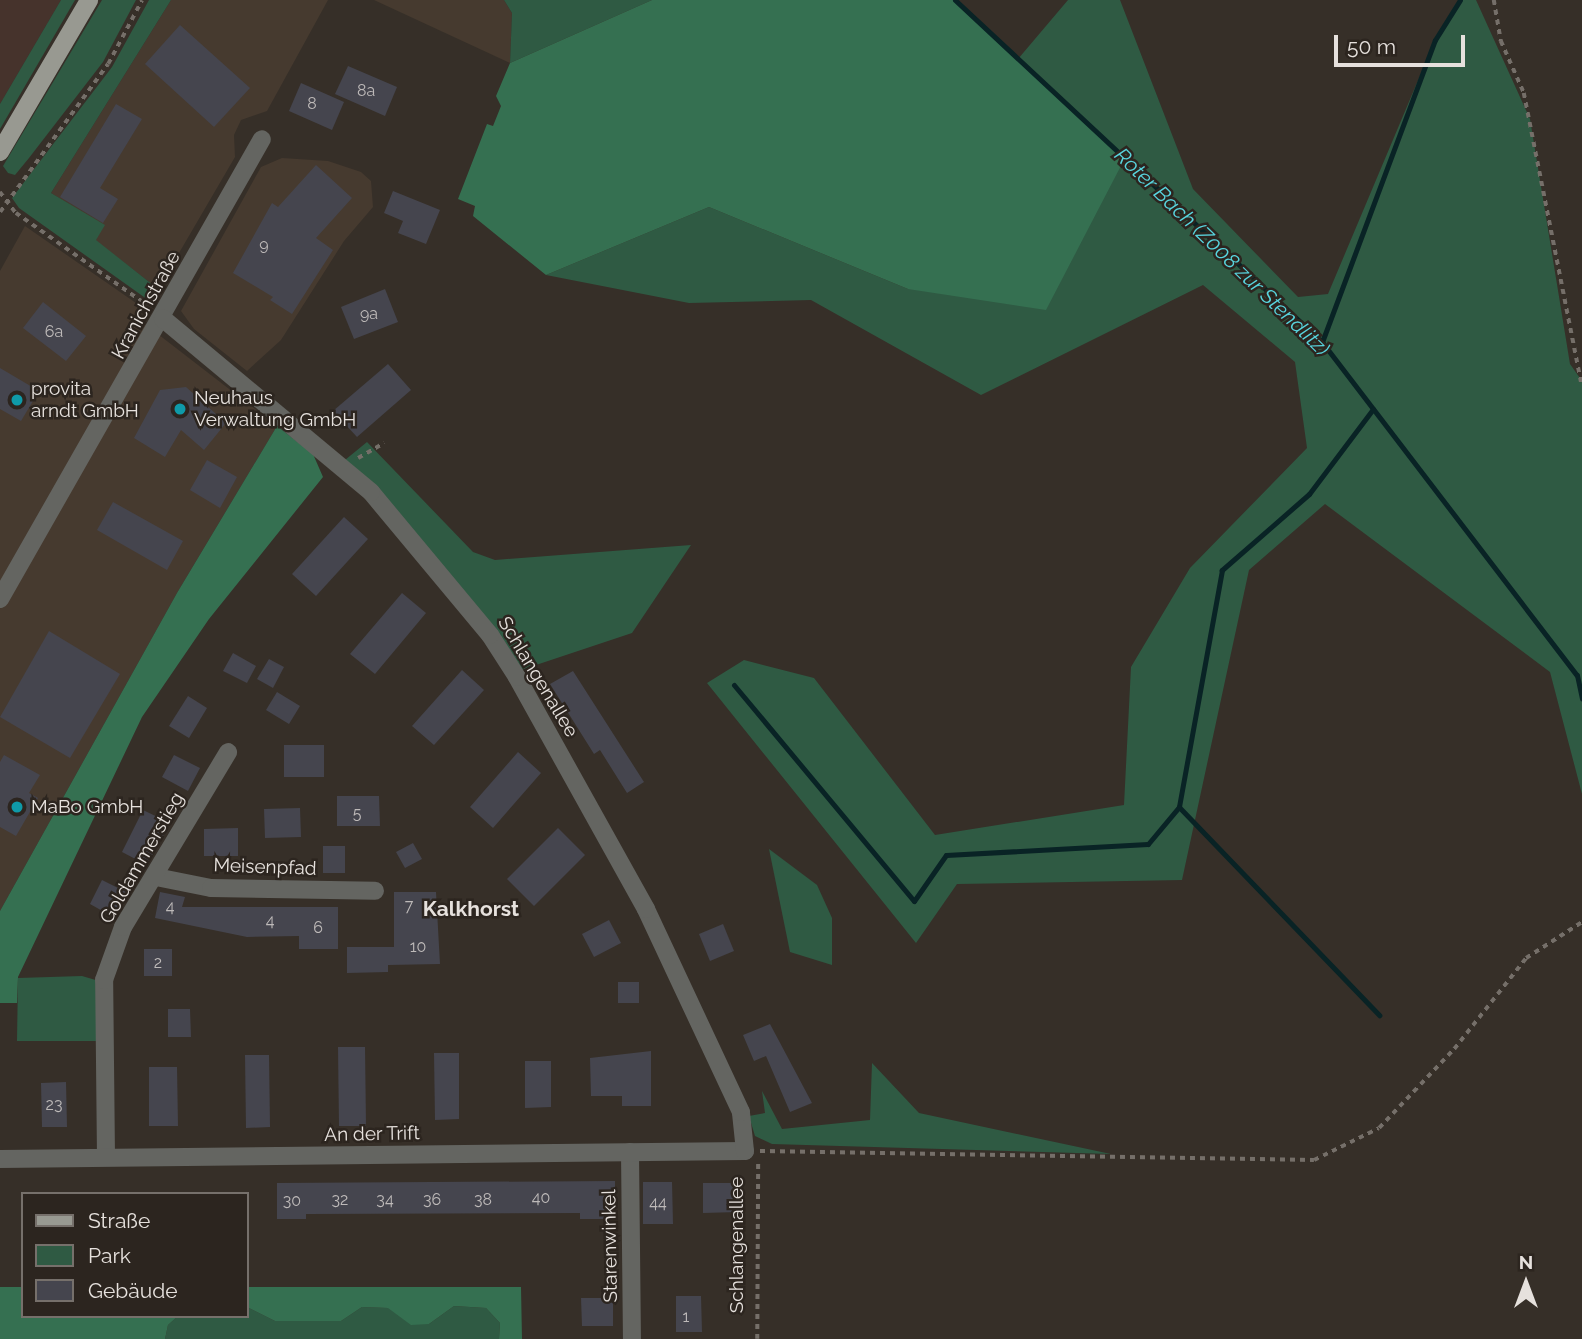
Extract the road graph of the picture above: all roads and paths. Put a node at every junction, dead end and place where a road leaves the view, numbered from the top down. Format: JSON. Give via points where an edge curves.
{"nodes":[{"id":1,"x":89,"y":0,"type":"edge"},
{"id":2,"x":142,"y":0,"type":"edge"},
{"id":3,"x":1494,"y":0,"type":"edge"},
{"id":4,"x":262,"y":139,"type":"dead end"},
{"id":5,"x":0,"y":152,"type":"edge"},
{"id":6,"x":0,"y":192,"type":"edge"},
{"id":7,"x":6,"y":199,"type":"junction"},
{"id":8,"x":0,"y":212,"type":"edge"},
{"id":9,"x":163,"y":318,"type":"junction"},
{"id":10,"x":1582,"y":384,"type":"edge"},
{"id":11,"x":384,"y":443,"type":"dead end"},
{"id":12,"x":370,"y":450,"type":"dead end"},
{"id":13,"x":0,"y":599,"type":"edge"},
{"id":14,"x":228,"y":752,"type":"dead end"},
{"id":15,"x":156,"y":877,"type":"junction"},
{"id":16,"x":374,"y":891,"type":"dead end"},
{"id":17,"x":1582,"y":922,"type":"edge"},
{"id":18,"x":751,"y":1151,"type":"junction"},
{"id":19,"x":630,"y":1152,"type":"junction"},
{"id":20,"x":106,"y":1157,"type":"junction"},
{"id":21,"x":0,"y":1158,"type":"edge"},
{"id":22,"x":632,"y":1339,"type":"edge"},
{"id":23,"x":757,"y":1339,"type":"edge"}],
"edges":[{"from":1,"to":5,"type":"main road"},
{"from":2,"to":7,"type":"path","via":[[108,64]]},
{"from":3,"to":10,"type":"path","via":[[1501,41],[1524,93]]},
{"from":4,"to":9,"type":"street","name":"Kranichstraße"},
{"from":6,"to":7,"type":"path"},
{"from":7,"to":8,"type":"path"},
{"from":7,"to":9,"type":"path","via":[[16,213],[91,262]]},
{"from":9,"to":13,"type":"street","name":"Kranichstraße"},
{"from":9,"to":18,"type":"street","name":"Schlangenallee","via":[[371,492],[490,635],[646,909],[741,1112]]},
{"from":11,"to":12,"type":"path"},
{"from":14,"to":15,"type":"street","name":"Goldammerstieg"},
{"from":15,"to":16,"type":"street","name":"Meisenpfad","via":[[211,888]]},
{"from":15,"to":20,"type":"street","name":"Goldammerstieg","via":[[123,927],[104,980]]},
{"from":17,"to":18,"type":"path","via":[[1526,958],[1454,1049],[1380,1128],[1314,1160]]},
{"from":18,"to":19,"type":"street","name":"An der Trift"},
{"from":18,"to":23,"type":"path","name":"Schlangenallee"},
{"from":19,"to":20,"type":"street","name":"An der Trift"},
{"from":19,"to":22,"type":"street","name":"Starenwinkel"},
{"from":20,"to":21,"type":"street","name":"An der Trift"}]}
